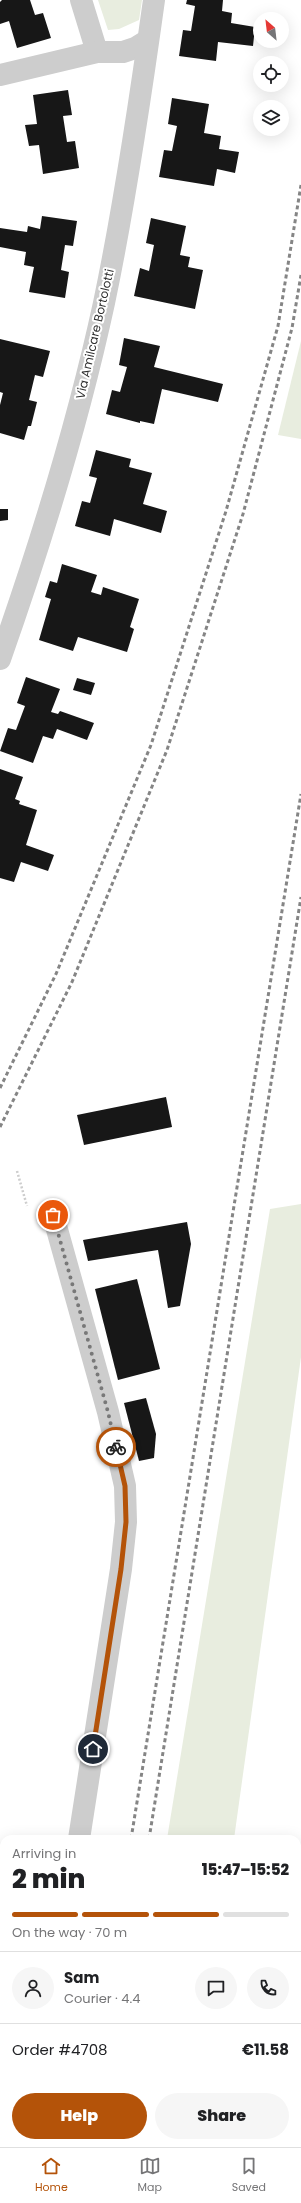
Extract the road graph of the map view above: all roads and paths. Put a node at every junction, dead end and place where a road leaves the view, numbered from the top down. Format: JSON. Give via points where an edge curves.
{"nodes":[{"id":1,"x":81,"y":0,"type":"edge"},
{"id":2,"x":154,"y":0,"type":"edge"},
{"id":3,"x":148,"y":40,"type":"junction"},
{"id":4,"x":98,"y":52,"type":"junction"},
{"id":5,"x":0,"y":74,"type":"edge"},
{"id":6,"x":0,"y":659,"type":"edge"},
{"id":7,"x":53,"y":1215,"type":"dead end"},
{"id":8,"x":80,"y":1835,"type":"edge"}],
"edges":[{"from":1,"to":4,"type":"street"},
{"from":2,"to":3,"type":"street","name":"Via Amilcare Bortolotti"},
{"from":3,"to":4,"type":"street","via":[[136,48],[123,52]]},
{"from":3,"to":6,"type":"street","name":"Via Amilcare Bortolotti","via":[[104,303],[82,395],[27,583]]},
{"from":4,"to":5,"type":"street"},
{"from":7,"to":8,"type":"street","via":[[108,1412],[125,1486],[126,1522],[121,1569]]}]}
